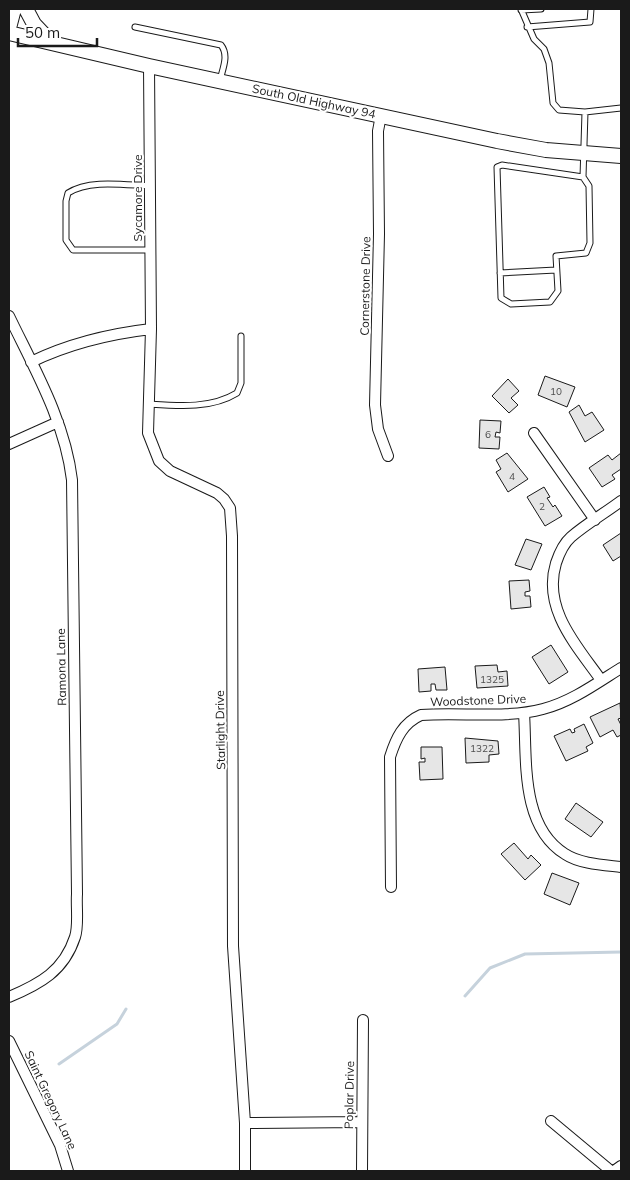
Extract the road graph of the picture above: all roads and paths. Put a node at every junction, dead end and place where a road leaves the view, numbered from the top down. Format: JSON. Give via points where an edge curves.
{"nodes":[{"id":1,"x":14,"y":9,"type":"edge"},
{"id":2,"x":26,"y":9,"type":"edge"},
{"id":3,"x":541,"y":9,"type":"edge"},
{"id":4,"x":591,"y":9,"type":"edge"},
{"id":5,"x":521,"y":10,"type":"edge"},
{"id":6,"x":135,"y":27,"type":"dead end"},
{"id":7,"x":527,"y":27,"type":"junction"},
{"id":8,"x":9,"y":28,"type":"edge"},
{"id":9,"x":9,"y":33,"type":"edge"},
{"id":10,"x":52,"y":43,"type":"junction"},
{"id":11,"x":149,"y":66,"type":"junction"},
{"id":12,"x":220,"y":82,"type":"junction"},
{"id":13,"x":621,"y":108,"type":"edge"},
{"id":14,"x":585,"y":112,"type":"junction"},
{"id":15,"x":380,"y":116,"type":"junction"},
{"id":16,"x":584,"y":154,"type":"junction"},
{"id":17,"x":621,"y":156,"type":"edge"},
{"id":18,"x":582,"y":177,"type":"junction"},
{"id":19,"x":150,"y":186,"type":"junction"},
{"id":20,"x":150,"y":250,"type":"junction"},
{"id":21,"x":556,"y":270,"type":"junction"},
{"id":22,"x":500,"y":273,"type":"junction"},
{"id":23,"x":9,"y":316,"type":"edge"},
{"id":24,"x":151,"y":329,"type":"junction"},
{"id":25,"x":241,"y":336,"type":"dead end"},
{"id":26,"x":31,"y":362,"type":"junction"},
{"id":27,"x":148,"y":404,"type":"junction"},
{"id":28,"x":58,"y":422,"type":"junction"},
{"id":29,"x":534,"y":433,"type":"dead end"},
{"id":30,"x":9,"y":444,"type":"edge"},
{"id":31,"x":388,"y":456,"type":"dead end"},
{"id":32,"x":621,"y":501,"type":"edge"},
{"id":33,"x":595,"y":520,"type":"junction"},
{"id":34,"x":621,"y":668,"type":"edge"},
{"id":35,"x":601,"y":680,"type":"junction"},
{"id":36,"x":524,"y":713,"type":"junction"},
{"id":37,"x":621,"y":867,"type":"edge"},
{"id":38,"x":392,"y":887,"type":"dead end"},
{"id":39,"x":9,"y":997,"type":"edge"},
{"id":40,"x":363,"y":1020,"type":"dead end"},
{"id":41,"x":9,"y":1041,"type":"edge"},
{"id":42,"x":551,"y":1121,"type":"dead end"},
{"id":43,"x":361,"y":1122,"type":"junction"},
{"id":44,"x":244,"y":1123,"type":"junction"},
{"id":45,"x":621,"y":1166,"type":"edge"},
{"id":46,"x":68,"y":1171,"type":"edge"},
{"id":47,"x":245,"y":1171,"type":"edge"},
{"id":48,"x":362,"y":1171,"type":"edge"},
{"id":49,"x":612,"y":1171,"type":"edge"}],
"edges":[{"from":1,"to":8,"type":"main road"},
{"from":2,"to":10,"type":"main road","via":[[34,24]]},
{"from":3,"to":5,"type":"lane"},
{"from":4,"to":7,"type":"lane","via":[[590,22]]},
{"from":5,"to":7,"type":"lane"},
{"from":6,"to":12,"type":"lane","via":[[221,45],[225,56]]},
{"from":7,"to":14,"type":"lane","via":[[544,49],[549,63],[553,103],[559,110]]},
{"from":9,"to":10,"type":"main road","name":"South Old Highway 94"},
{"from":10,"to":11,"type":"main road","name":"South Old Highway 94"},
{"from":11,"to":12,"type":"main road","name":"South Old Highway 94"},
{"from":11,"to":19,"type":"street","name":"Sycamore Drive"},
{"from":12,"to":15,"type":"main road","name":"South Old Highway 94"},
{"from":13,"to":14,"type":"lane"},
{"from":14,"to":16,"type":"lane"},
{"from":15,"to":16,"type":"main road","name":"South Old Highway 94","via":[[538,149]]},
{"from":15,"to":31,"type":"street","name":"Cornerstone Drive","via":[[375,405],[378,429]]},
{"from":16,"to":17,"type":"main road","name":"South Old Highway 94"},
{"from":16,"to":18,"type":"lane"},
{"from":18,"to":21,"type":"lane","via":[[589,186],[590,243],[586,253],[556,256]]},
{"from":18,"to":22,"type":"lane","via":[[502,165],[497,168]]},
{"from":19,"to":20,"type":"street","name":"Sycamore Drive"},
{"from":19,"to":20,"type":"lane","via":[[75,188],[68,193],[66,201],[66,240],[73,250]]},
{"from":20,"to":24,"type":"street","name":"Sycamore Drive"},
{"from":21,"to":22,"type":"lane"},
{"from":21,"to":22,"type":"lane","via":[[558,292],[550,302],[511,304],[501,298]]},
{"from":23,"to":26,"type":"street","name":"Ramona Lane"},
{"from":24,"to":26,"type":"street","via":[[92,338]]},
{"from":24,"to":27,"type":"street","name":"Starlight Drive"},
{"from":25,"to":27,"type":"lane","via":[[242,383],[237,393],[217,402]]},
{"from":26,"to":28,"type":"street","name":"Ramona Lane"},
{"from":27,"to":44,"type":"street","name":"Starlight Drive","via":[[148,433],[159,461],[170,471],[217,493],[230,508],[234,946]]},
{"from":28,"to":30,"type":"street"},
{"from":28,"to":39,"type":"street","name":"Ramona Lane","via":[[72,480],[75,936],[60,967],[34,986]]},
{"from":29,"to":33,"type":"street"},
{"from":32,"to":33,"type":"street"},
{"from":33,"to":35,"type":"street","via":[[570,538],[559,552],[553,571],[553,590],[556,611]]},
{"from":34,"to":35,"type":"street","name":"Woodstone Drive"},
{"from":35,"to":36,"type":"street","name":"Woodstone Drive","via":[[565,700]]},
{"from":36,"to":37,"type":"street","via":[[528,777],[534,812],[542,830],[566,855],[598,865]]},
{"from":36,"to":38,"type":"street","name":"Woodstone Drive","via":[[421,715],[404,726],[390,757]]},
{"from":40,"to":43,"type":"street","name":"Poplar Drive"},
{"from":41,"to":46,"type":"street","name":"Saint Gregory Lane","via":[[60,1145]]},
{"from":42,"to":49,"type":"street"},
{"from":43,"to":44,"type":"street"},
{"from":43,"to":48,"type":"street","name":"Poplar Drive"},
{"from":44,"to":47,"type":"street","name":"Starlight Drive"},
{"from":45,"to":49,"type":"street"}]}
